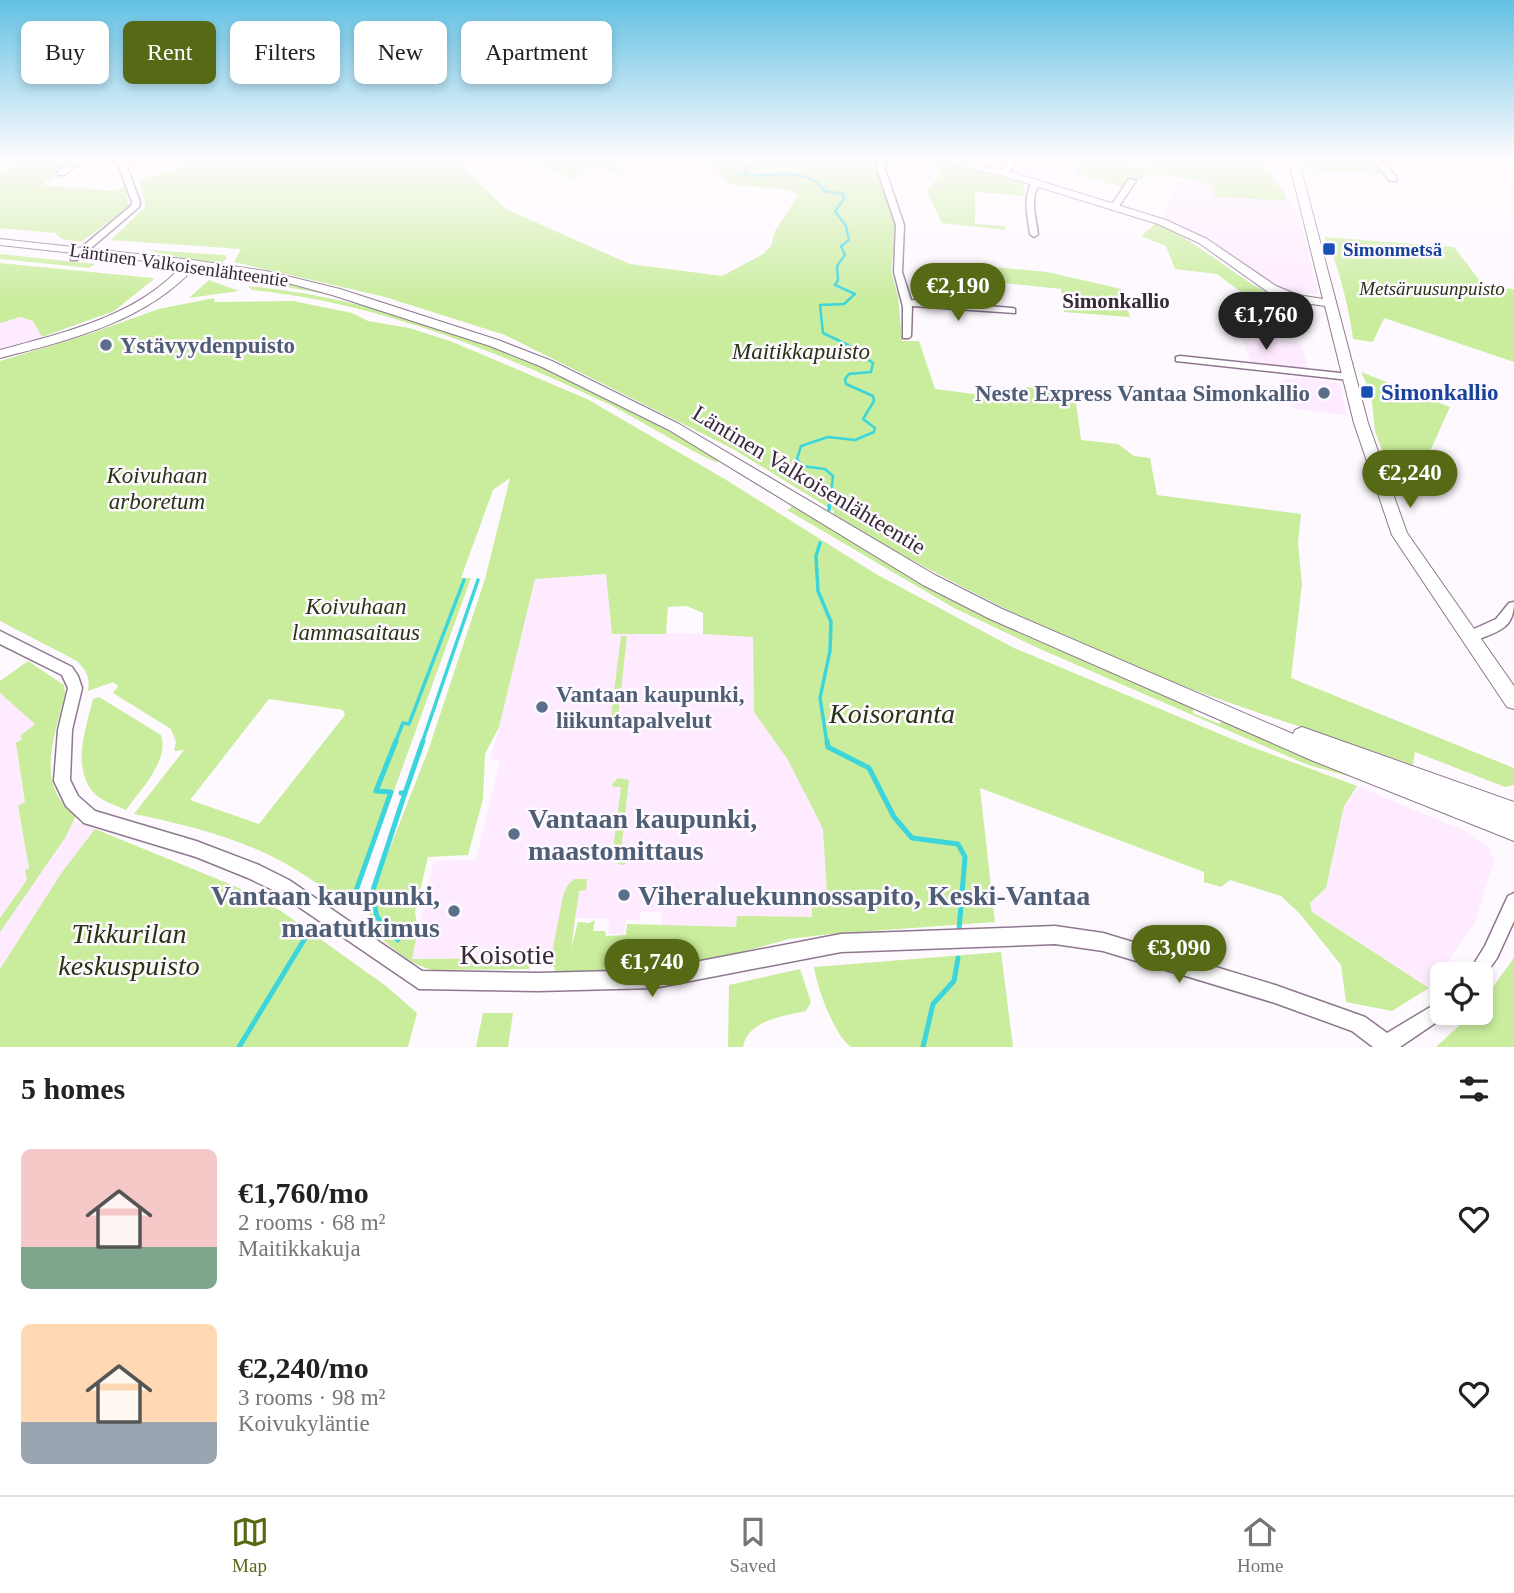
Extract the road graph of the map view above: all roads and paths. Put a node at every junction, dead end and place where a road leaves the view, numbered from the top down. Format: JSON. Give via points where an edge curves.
{"nodes":[{"id":1,"x":135,"y":207,"type":"edge"},
{"id":2,"x":894,"y":207,"type":"edge"},
{"id":3,"x":1031,"y":207,"type":"edge"},
{"id":4,"x":1114,"y":207,"type":"edge"},
{"id":5,"x":1306,"y":207,"type":"edge"},
{"id":6,"x":1034,"y":234,"type":"dead end"},
{"id":7,"x":0,"y":242,"type":"edge"},
{"id":8,"x":0,"y":250,"type":"edge"},
{"id":9,"x":80,"y":255,"type":"junction"},
{"id":10,"x":184,"y":269,"type":"junction"},
{"id":11,"x":907,"y":303,"type":"junction"},
{"id":12,"x":1332,"y":304,"type":"junction"},
{"id":13,"x":1012,"y":310,"type":"dead end"},
{"id":14,"x":906,"y":336,"type":"dead end"},
{"id":15,"x":0,"y":354,"type":"edge"},
{"id":16,"x":1180,"y":359,"type":"dead end"},
{"id":17,"x":1349,"y":377,"type":"junction"},
{"id":18,"x":1514,"y":607,"type":"edge"},
{"id":19,"x":0,"y":637,"type":"edge"},
{"id":20,"x":1470,"y":637,"type":"junction"},
{"id":21,"x":1193,"y":701,"type":"junction"},
{"id":22,"x":1514,"y":701,"type":"edge"},
{"id":23,"x":1514,"y":812,"type":"edge"},
{"id":24,"x":1514,"y":831,"type":"edge"},
{"id":25,"x":1514,"y":902,"type":"edge"},
{"id":26,"x":1484,"y":962,"type":"edge"},
{"id":27,"x":1430,"y":1017,"type":"edge"},
{"id":28,"x":1384,"y":1046,"type":"edge"}],
"edges":[{"from":1,"to":9,"type":"street"},
{"from":2,"to":11,"type":"street","via":[[900,225],[898,272]]},
{"from":3,"to":6,"type":"street"},
{"from":4,"to":12,"type":"main road","via":[[1191,234],[1272,289]]},
{"from":5,"to":12,"type":"main road"},
{"from":7,"to":9,"type":"main road","name":"Läntinen Valkoisenlähteentie"},
{"from":8,"to":9,"type":"main road","name":"Läntinen Valkoisenlähteentie"},
{"from":9,"to":10,"type":"main road","name":"Läntinen Valkoisenlähteentie"},
{"from":10,"to":15,"type":"main road","via":[[124,309],[78,330]]},
{"from":10,"to":21,"type":"main road","name":"Läntinen Valkoisenlähteentie","via":[[287,279],[494,343],[547,365],[631,404],[731,460],[929,580]]},
{"from":11,"to":13,"type":"street"},
{"from":11,"to":14,"type":"street"},
{"from":12,"to":17,"type":"main road"},
{"from":16,"to":17,"type":"street"},
{"from":17,"to":20,"type":"main road","via":[[1400,535]]},
{"from":18,"to":20,"type":"street","via":[[1501,623]]},
{"from":19,"to":28,"type":"street","name":"Koisotie","via":[[67,671],[73,680],[62,781],[72,801],[90,817],[196,849],[263,876],[419,980],[654,979],[817,946],[1055,935],[1103,942],[1275,994],[1358,1024]]},
{"from":20,"to":22,"type":"main road"},
{"from":21,"to":23,"type":"main road","name":"Läntinen Valkoisenlähteentie"},
{"from":21,"to":24,"type":"main road","name":"Läntinen Valkoisenlähteentie"},
{"from":25,"to":26,"type":"street"},
{"from":27,"to":28,"type":"street"}]}
